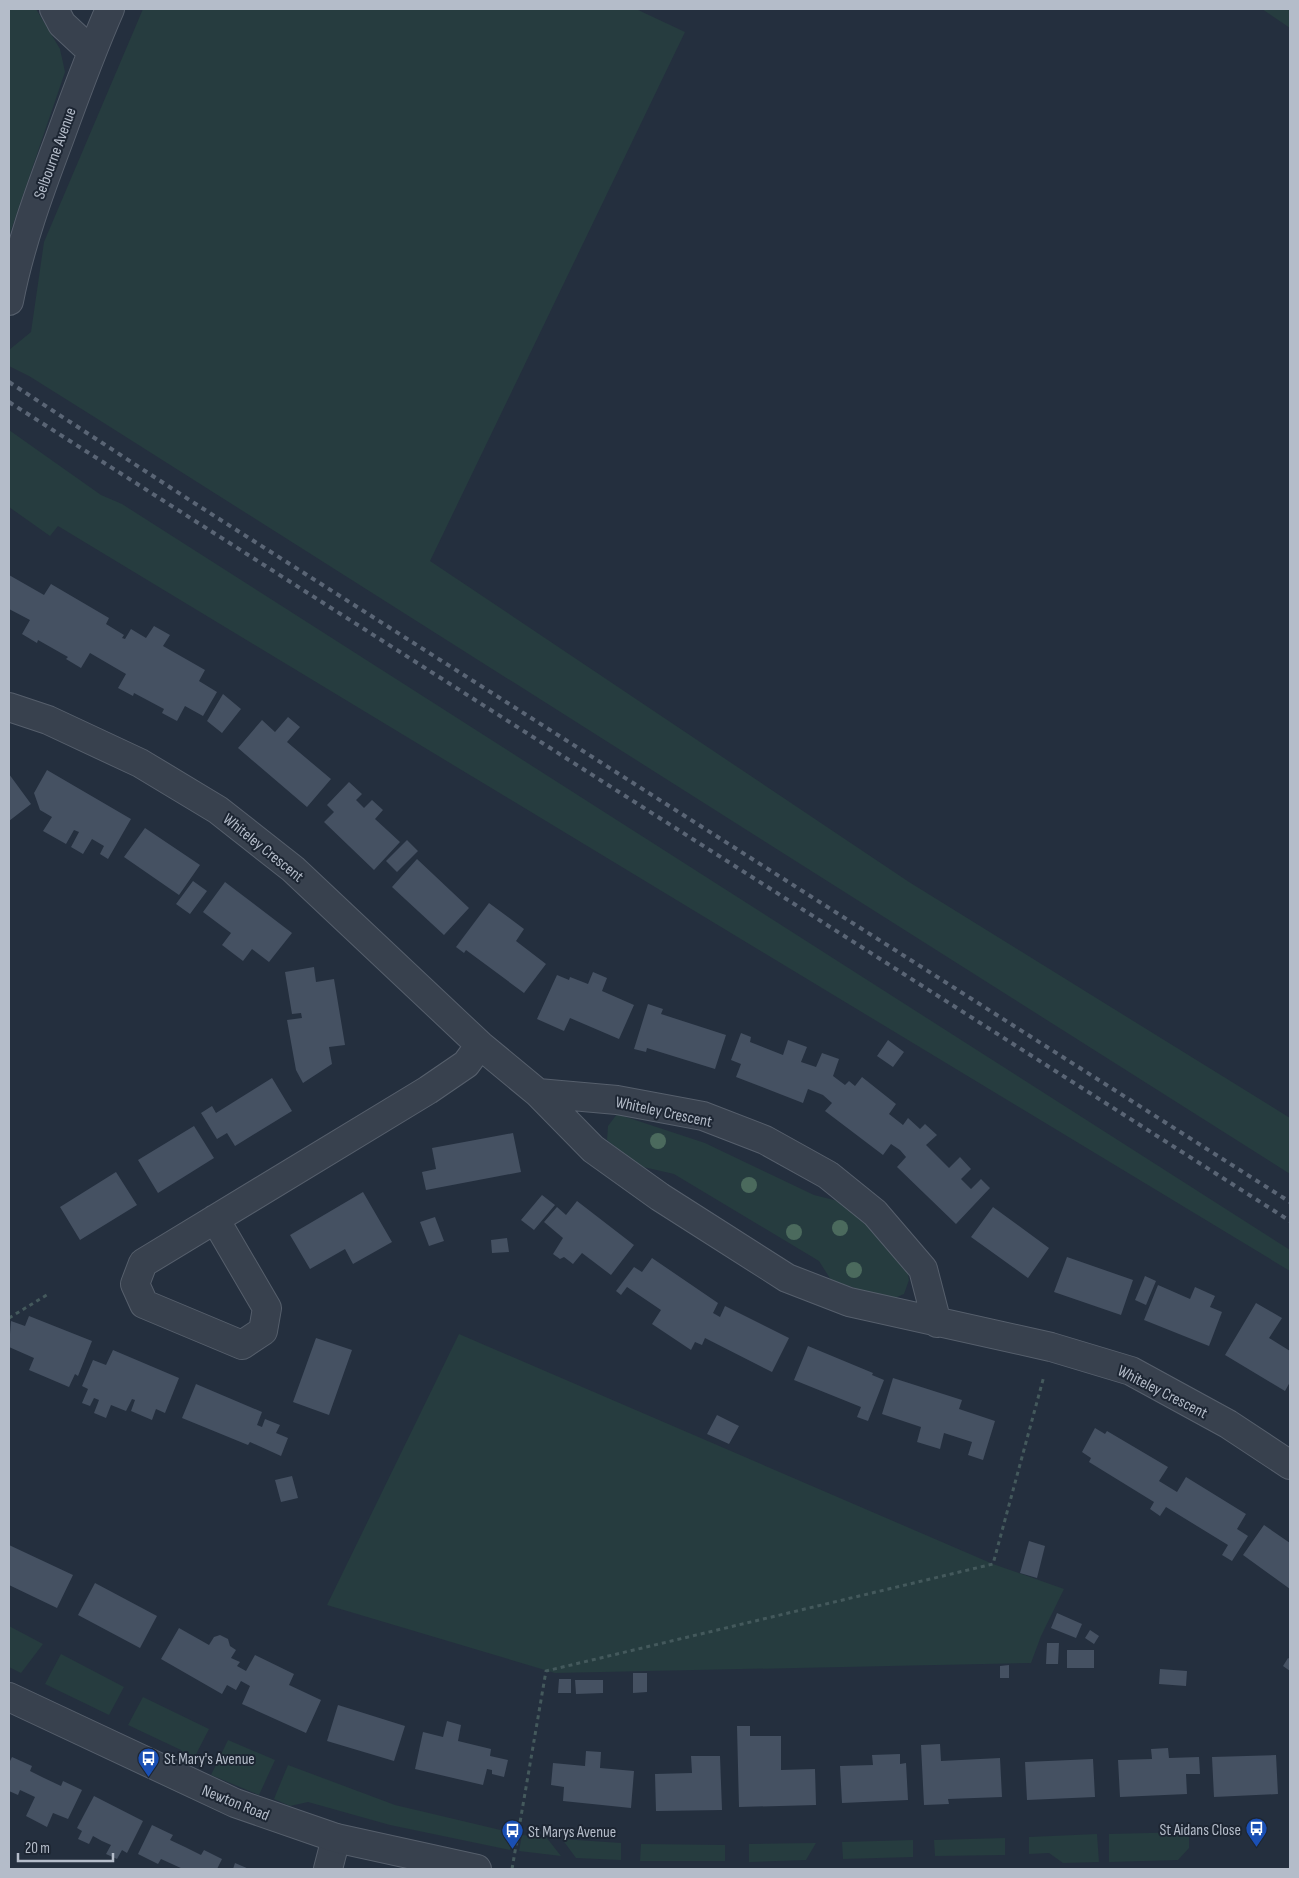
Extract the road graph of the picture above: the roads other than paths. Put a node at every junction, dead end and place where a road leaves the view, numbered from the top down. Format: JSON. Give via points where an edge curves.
{"nodes":[{"id":1,"x":54,"y":9,"type":"edge"},
{"id":2,"x":110,"y":9,"type":"edge"},
{"id":3,"x":92,"y":51,"type":"junction"},
{"id":4,"x":9,"y":301,"type":"edge"},
{"id":5,"x":9,"y":707,"type":"edge"},
{"id":6,"x":480,"y":1045,"type":"junction"},
{"id":7,"x":538,"y":1093,"type":"junction"},
{"id":8,"x":215,"y":1219,"type":"junction"},
{"id":9,"x":937,"y":1323,"type":"junction"},
{"id":10,"x":1290,"y":1465,"type":"edge"},
{"id":11,"x":9,"y":1697,"type":"edge"},
{"id":12,"x":336,"y":1838,"type":"junction"},
{"id":13,"x":328,"y":1869,"type":"edge"},
{"id":14,"x":476,"y":1869,"type":"edge"}],
"edges":[{"from":1,"to":3,"type":"street","via":[[62,24]]},
{"from":2,"to":3,"type":"street","name":"Selbourne Avenue"},
{"from":3,"to":4,"type":"street","name":"Selbourne Avenue","via":[[17,258]]},
{"from":5,"to":6,"type":"street","name":"Whiteley Crescent","via":[[48,720],[140,763],[218,810],[293,869]]},
{"from":6,"to":7,"type":"street","name":"Whiteley Crescent"},
{"from":6,"to":8,"type":"street","via":[[466,1064],[428,1090]]},
{"from":7,"to":9,"type":"street","name":"Whiteley Crescent","via":[[593,1149],[660,1197],[787,1278],[849,1302]]},
{"from":7,"to":9,"type":"street","name":"Whiteley Crescent","via":[[617,1100],[703,1116],[765,1140],[828,1175],[875,1213],[923,1269]]},
{"from":8,"to":8,"type":"street","via":[[143,1263],[135,1284],[144,1304],[242,1345],[263,1331],[267,1308]]},
{"from":9,"to":10,"type":"street","name":"Whiteley Crescent","via":[[1051,1347],[1131,1370],[1228,1424]]},
{"from":11,"to":12,"type":"street","name":"Newton Road","via":[[235,1804]]},
{"from":12,"to":13,"type":"street"},
{"from":12,"to":14,"type":"street","name":"Newton Road"}]}
